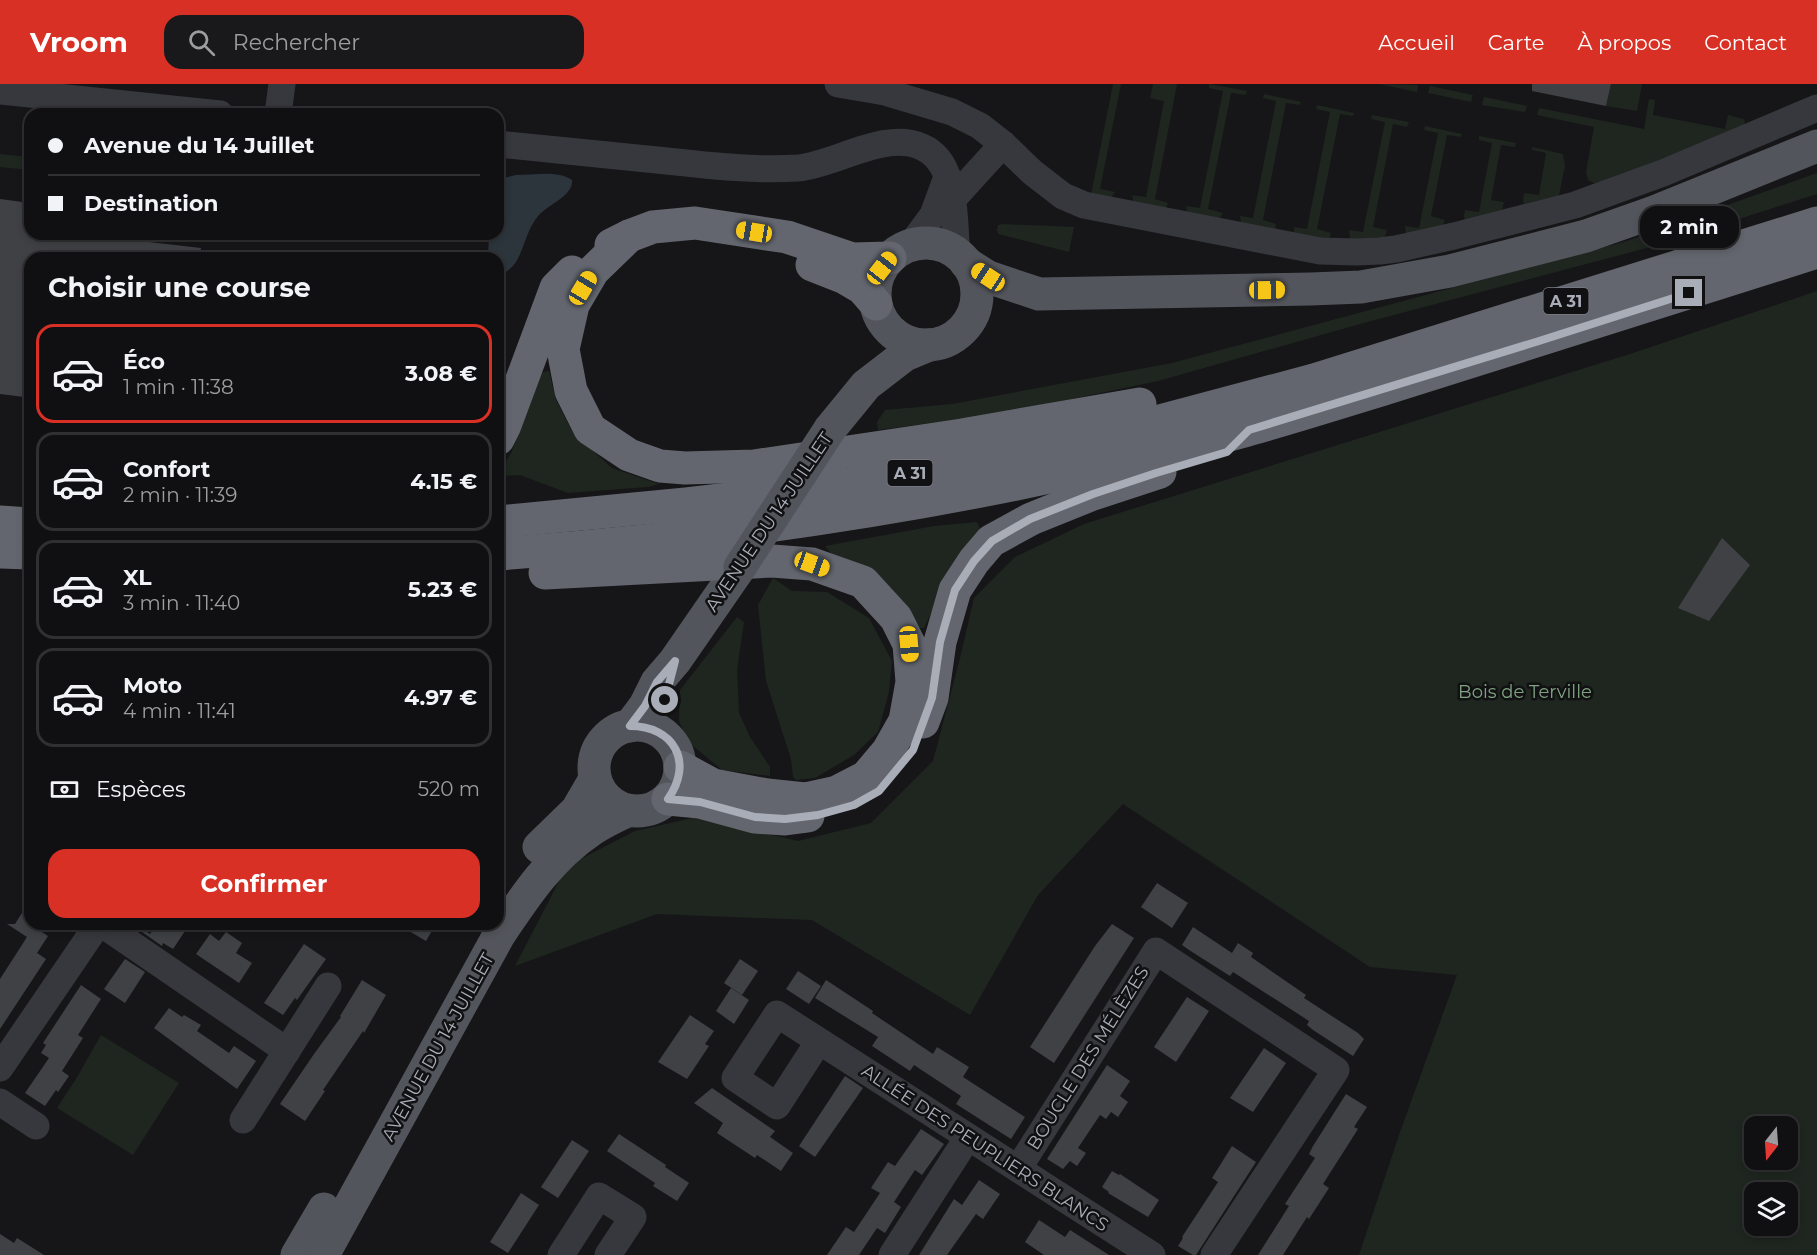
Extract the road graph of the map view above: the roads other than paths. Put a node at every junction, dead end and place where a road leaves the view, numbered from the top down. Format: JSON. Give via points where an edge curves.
{"nodes":[{"id":1,"x":282,"y":84,"type":"edge"},
{"id":2,"x":838,"y":84,"type":"edge"},
{"id":3,"x":0,"y":91,"type":"edge"},
{"id":4,"x":163,"y":108,"type":"edge"},
{"id":5,"x":279,"y":108,"type":"edge"},
{"id":6,"x":1817,"y":108,"type":"edge"},
{"id":7,"x":1003,"y":144,"type":"junction"},
{"id":8,"x":504,"y":145,"type":"edge"},
{"id":9,"x":1817,"y":146,"type":"edge"},
{"id":10,"x":950,"y":188,"type":"junction"},
{"id":11,"x":1817,"y":223,"type":"edge"},
{"id":12,"x":737,"y":230,"type":"junction"},
{"id":13,"x":629,"y":236,"type":"junction"},
{"id":14,"x":900,"y":252,"type":"junction"},
{"id":15,"x":1817,"y":252,"type":"edge"},
{"id":16,"x":961,"y":259,"type":"junction"},
{"id":17,"x":1039,"y":294,"type":"junction"},
{"id":18,"x":878,"y":309,"type":"junction"},
{"id":19,"x":969,"y":321,"type":"junction"},
{"id":20,"x":929,"y":345,"type":"junction"},
{"id":21,"x":1314,"y":380,"type":"junction"},
{"id":22,"x":866,"y":385,"type":"junction"},
{"id":23,"x":504,"y":427,"type":"edge"},
{"id":24,"x":1249,"y":430,"type":"junction"},
{"id":25,"x":504,"y":521,"type":"edge"},
{"id":26,"x":0,"y":522,"type":"edge"},
{"id":27,"x":24,"y":524,"type":"edge"},
{"id":28,"x":0,"y":552,"type":"edge"},
{"id":29,"x":24,"y":553,"type":"edge"},
{"id":30,"x":504,"y":554,"type":"edge"},
{"id":31,"x":504,"y":574,"type":"edge"},
{"id":32,"x":675,"y":661,"type":"junction"},
{"id":33,"x":630,"y":726,"type":"junction"},
{"id":34,"x":663,"y":735,"type":"junction"},
{"id":35,"x":680,"y":766,"type":"junction"},
{"id":36,"x":595,"y":780,"type":"junction"},
{"id":37,"x":668,"y":799,"type":"junction"},
{"id":38,"x":627,"y":811,"type":"junction"},
{"id":39,"x":504,"y":894,"type":"edge"},
{"id":40,"x":504,"y":929,"type":"edge"},
{"id":41,"x":96,"y":930,"type":"edge"},
{"id":42,"x":109,"y":930,"type":"edge"},
{"id":43,"x":484,"y":930,"type":"edge"},
{"id":44,"x":503,"y":930,"type":"edge"},
{"id":45,"x":328,"y":986,"type":"dead end"},
{"id":46,"x":819,"y":1041,"type":"dead end"},
{"id":47,"x":287,"y":1051,"type":"junction"},
{"id":48,"x":0,"y":1068,"type":"edge"},
{"id":49,"x":0,"y":1102,"type":"edge"},
{"id":50,"x":243,"y":1120,"type":"dead end"},
{"id":51,"x":36,"y":1126,"type":"dead end"},
{"id":52,"x":968,"y":1137,"type":"junction"},
{"id":53,"x":1018,"y":1169,"type":"junction"},
{"id":54,"x":297,"y":1255,"type":"edge"},
{"id":55,"x":323,"y":1255,"type":"edge"},
{"id":56,"x":561,"y":1255,"type":"edge"},
{"id":57,"x":608,"y":1255,"type":"edge"},
{"id":58,"x":892,"y":1255,"type":"edge"},
{"id":59,"x":1152,"y":1255,"type":"edge"},
{"id":60,"x":1214,"y":1255,"type":"edge"}],
"edges":[{"from":1,"to":5,"type":"street"},
{"from":2,"to":7,"type":"street","via":[[885,92],[952,112],[980,126]]},
{"from":3,"to":4,"type":"street"},
{"from":6,"to":7,"type":"street","via":[[1663,173],[1575,205],[1380,252],[1320,251],[1084,205],[1063,196]]},
{"from":7,"to":10,"type":"street"},
{"from":8,"to":10,"type":"street","via":[[767,170],[804,167],[900,141],[923,147],[936,158]]},
{"from":9,"to":17,"type":"main road","via":[[1586,236],[1450,271],[1361,287]]},
{"from":10,"to":14,"type":"street","via":[[933,215]]},
{"from":10,"to":16,"type":"street"},
{"from":11,"to":21,"type":"highway","number":"A 31"},
{"from":12,"to":13,"type":"highway","via":[[695,223],[653,227]]},
{"from":12,"to":14,"type":"highway","via":[[787,237],[852,259]]},
{"from":12,"to":18,"type":"highway","via":[[774,251],[845,278],[862,288]]},
{"from":13,"to":21,"type":"highway","via":[[593,271],[573,305],[563,349],[571,391],[591,429],[629,455],[660,466],[754,466]]},
{"from":13,"to":23,"type":"highway","via":[[589,256],[556,288]]},
{"from":14,"to":16,"type":"main road","via":[[935,244]]},
{"from":14,"to":18,"type":"main road","via":[[882,268],[877,279]]},
{"from":15,"to":24,"type":"highway","number":"A 31"},
{"from":16,"to":17,"type":"main road","via":[[988,277]]},
{"from":16,"to":19,"type":"main road","via":[[976,285]]},
{"from":17,"to":19,"type":"main road","via":[[989,308]]},
{"from":18,"to":20,"type":"main road","via":[[886,326],[900,338]]},
{"from":18,"to":22,"type":"main road","name":"AVENUE DU 14 JUILLET","via":[[877,341]]},
{"from":19,"to":20,"type":"main road","via":[[952,338]]},
{"from":20,"to":22,"type":"main road","name":"AVENUE DU 14 JUILLET","via":[[905,355]]},
{"from":21,"to":25,"type":"highway","number":"A 31","via":[[1145,425],[848,485]]},
{"from":22,"to":32,"type":"main road","name":"AVENUE DU 14 JUILLET","bridge":true,"via":[[830,429]]},
{"from":24,"to":30,"type":"highway","number":"A 31","via":[[969,494],[851,514],[700,535]]},
{"from":24,"to":37,"type":"highway","via":[[1227,452],[1093,494],[1030,519],[992,541],[955,590],[940,642],[932,698],[913,750],[879,791],[854,805],[785,819],[755,817],[700,802]]},
{"from":26,"to":27,"type":"highway"},
{"from":28,"to":29,"type":"highway"},
{"from":31,"to":35,"type":"highway","via":[[772,561],[812,564],[863,582],[896,618],[909,644],[912,682],[905,721],[888,751],[866,777],[837,792],[805,799],[713,785]]},
{"from":32,"to":33,"type":"main road","name":"AVENUE DU 14 JUILLET"},
{"from":32,"to":34,"type":"main road","name":"AVENUE DU 14 JUILLET","via":[[665,700]]},
{"from":33,"to":34,"type":"main road","via":[[653,728]]},
{"from":33,"to":36,"type":"main road","via":[[602,742],[594,762]]},
{"from":34,"to":35,"type":"main road","via":[[675,749]]},
{"from":35,"to":37,"type":"main road","via":[[675,789]]},
{"from":36,"to":38,"type":"main road","via":[[606,800]]},
{"from":36,"to":39,"type":"main road","via":[[577,810],[530,855]]},
{"from":37,"to":38,"type":"main road","via":[[641,812]]},
{"from":38,"to":40,"type":"main road","name":"AVENUE DU 14 JUILLET","via":[[590,831],[560,855],[526,894]]},
{"from":41,"to":48,"type":"street"},
{"from":42,"to":47,"type":"street"},
{"from":43,"to":54,"type":"main road","name":"AVENUE DU 14 JUILLET"},
{"from":44,"to":55,"type":"main road","name":"AVENUE DU 14 JUILLET"},
{"from":45,"to":47,"type":"street"},
{"from":46,"to":52,"type":"street","name":"ALLÉE DES PEUPLIERS BLANCS"},
{"from":47,"to":50,"type":"street"},
{"from":49,"to":51,"type":"street"},
{"from":52,"to":53,"type":"street","name":"ALLÉE DES PEUPLIERS BLANCS"},
{"from":52,"to":58,"type":"street"},
{"from":53,"to":59,"type":"street","name":"ALLÉE DES PEUPLIERS BLANCS"},
{"from":53,"to":60,"type":"street","name":"BOUCLE DES MÉLÈZES","via":[[1156,951],[1336,1070]]},
{"from":56,"to":57,"type":"street","via":[[599,1196],[633,1217]]}]}
